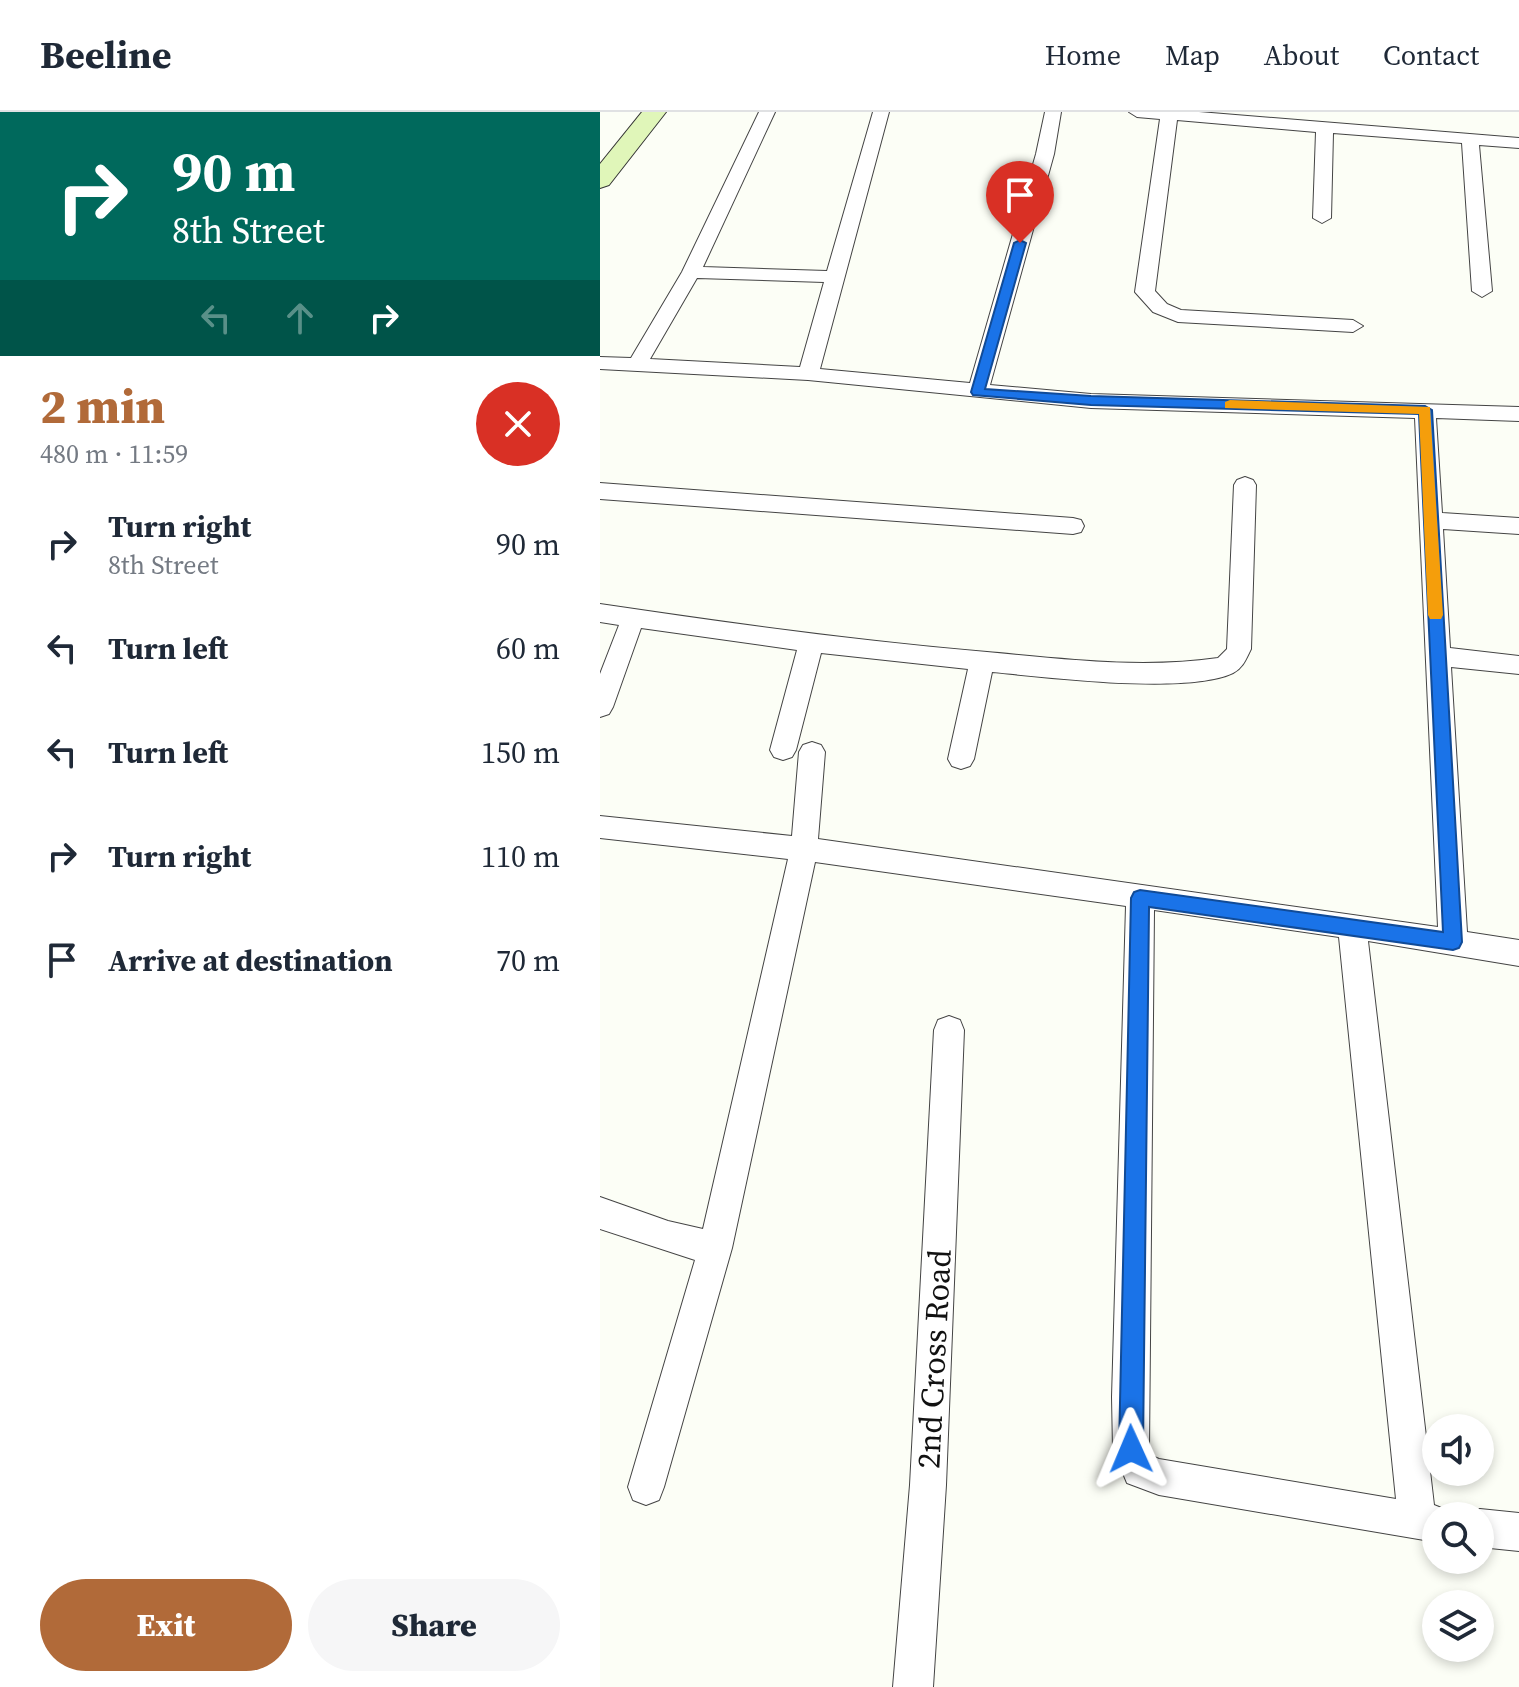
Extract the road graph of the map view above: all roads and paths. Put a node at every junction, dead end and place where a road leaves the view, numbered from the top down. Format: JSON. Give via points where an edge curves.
{"nodes":[{"id":1,"x":654,"y":112,"type":"edge"},
{"id":2,"x":767,"y":112,"type":"edge"},
{"id":3,"x":881,"y":112,"type":"edge"},
{"id":4,"x":1053,"y":112,"type":"edge"},
{"id":5,"x":1137,"y":112,"type":"edge"},
{"id":6,"x":1169,"y":115,"type":"junction"},
{"id":7,"x":1325,"y":128,"type":"junction"},
{"id":8,"x":1470,"y":139,"type":"junction"},
{"id":9,"x":1519,"y":143,"type":"edge"},
{"id":10,"x":600,"y":180,"type":"edge"},
{"id":11,"x":1322,"y":218,"type":"dead end"},
{"id":12,"x":691,"y":272,"type":"junction"},
{"id":13,"x":835,"y":277,"type":"junction"},
{"id":14,"x":1482,"y":291,"type":"dead end"},
{"id":15,"x":1353,"y":326,"type":"dead end"},
{"id":16,"x":600,"y":363,"type":"edge"},
{"id":17,"x":637,"y":365,"type":"junction"},
{"id":18,"x":808,"y":374,"type":"junction"},
{"id":19,"x":978,"y":392,"type":"junction"},
{"id":20,"x":1425,"y":410,"type":"junction"},
{"id":21,"x":1519,"y":414,"type":"edge"},
{"id":22,"x":1245,"y":485,"type":"dead end"},
{"id":23,"x":600,"y":491,"type":"edge"},
{"id":24,"x":1432,"y":520,"type":"junction"},
{"id":25,"x":1073,"y":526,"type":"dead end"},
{"id":26,"x":1519,"y":526,"type":"edge"},
{"id":27,"x":600,"y":613,"type":"edge"},
{"id":28,"x":633,"y":618,"type":"junction"},
{"id":29,"x":811,"y":643,"type":"junction"},
{"id":30,"x":1437,"y":656,"type":"junction"},
{"id":31,"x":982,"y":662,"type":"junction"},
{"id":32,"x":1519,"y":665,"type":"edge"},
{"id":33,"x":600,"y":707,"type":"edge"},
{"id":34,"x":783,"y":750,"type":"dead end"},
{"id":35,"x":812,"y":752,"type":"dead end"},
{"id":36,"x":961,"y":759,"type":"dead end"},
{"id":37,"x":600,"y":827,"type":"edge"},
{"id":38,"x":804,"y":849,"type":"junction"},
{"id":39,"x":1140,"y":898,"type":"junction"},
{"id":40,"x":1352,"y":926,"type":"junction"},
{"id":41,"x":1453,"y":942,"type":"junction"},
{"id":42,"x":1519,"y":953,"type":"edge"},
{"id":43,"x":949,"y":1030,"type":"dead end"},
{"id":44,"x":600,"y":1213,"type":"edge"},
{"id":45,"x":715,"y":1248,"type":"junction"},
{"id":46,"x":646,"y":1487,"type":"dead end"},
{"id":47,"x":1424,"y":1502,"type":"edge"},
{"id":48,"x":1422,"y":1522,"type":"edge"},
{"id":49,"x":1494,"y":1529,"type":"edge"},
{"id":50,"x":1519,"y":1532,"type":"edge"},
{"id":51,"x":913,"y":1687,"type":"edge"}],
"edges":[{"from":1,"to":10,"type":"street"},
{"from":2,"to":12,"type":"street"},
{"from":3,"to":13,"type":"street"},
{"from":4,"to":19,"type":"street"},
{"from":5,"to":6,"type":"street"},
{"from":6,"to":7,"type":"street"},
{"from":6,"to":15,"type":"street","via":[[1145,292],[1160,308],[1178,316]]},
{"from":7,"to":8,"type":"street"},
{"from":7,"to":11,"type":"street"},
{"from":8,"to":9,"type":"street"},
{"from":8,"to":14,"type":"street"},
{"from":12,"to":13,"type":"street"},
{"from":12,"to":17,"type":"street"},
{"from":13,"to":18,"type":"street"},
{"from":16,"to":17,"type":"street"},
{"from":17,"to":18,"type":"street"},
{"from":18,"to":19,"type":"street"},
{"from":19,"to":20,"type":"street","via":[[1091,401]]},
{"from":20,"to":21,"type":"street"},
{"from":20,"to":24,"type":"street"},
{"from":22,"to":31,"type":"street","via":[[1239,649],[1233,661],[1207,670],[1097,671]]},
{"from":23,"to":25,"type":"street"},
{"from":24,"to":26,"type":"street"},
{"from":24,"to":30,"type":"street"},
{"from":27,"to":28,"type":"street"},
{"from":28,"to":29,"type":"street"},
{"from":28,"to":33,"type":"street"},
{"from":29,"to":31,"type":"street"},
{"from":29,"to":34,"type":"street"},
{"from":30,"to":32,"type":"street"},
{"from":30,"to":41,"type":"street"},
{"from":31,"to":36,"type":"street"},
{"from":35,"to":38,"type":"street"},
{"from":37,"to":38,"type":"street"},
{"from":38,"to":39,"type":"street"},
{"from":38,"to":45,"type":"street"},
{"from":39,"to":40,"type":"street"},
{"from":39,"to":48,"type":"street","via":[[1130,1397],[1131,1449],[1140,1470]]},
{"from":40,"to":41,"type":"street"},
{"from":40,"to":47,"type":"street"},
{"from":41,"to":42,"type":"street"},
{"from":43,"to":51,"type":"street","name":"2nd Cross Road"},
{"from":44,"to":45,"type":"street"},
{"from":45,"to":46,"type":"street"},
{"from":49,"to":50,"type":"street"}]}
